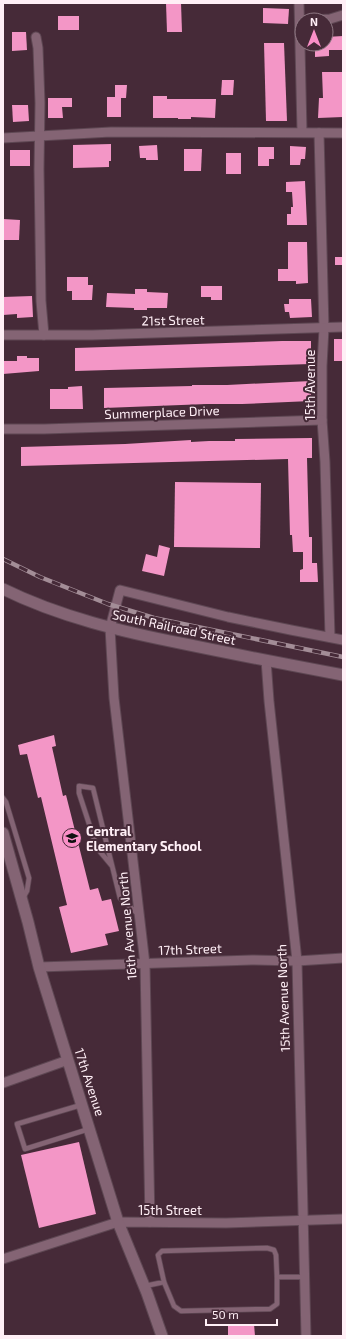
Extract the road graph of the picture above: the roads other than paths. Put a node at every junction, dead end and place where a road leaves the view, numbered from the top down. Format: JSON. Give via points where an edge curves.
{"nodes":[{"id":1,"x":36,"y":37,"type":"dead end"},
{"id":2,"x":301,"y":52,"type":"edge"},
{"id":3,"x":302,"y":132,"type":"junction"},
{"id":4,"x":319,"y":133,"type":"junction"},
{"id":5,"x":343,"y":133,"type":"edge"},
{"id":6,"x":40,"y":136,"type":"junction"},
{"id":7,"x":3,"y":138,"type":"edge"},
{"id":8,"x":343,"y":327,"type":"edge"},
{"id":9,"x":324,"y":328,"type":"junction"},
{"id":10,"x":44,"y":334,"type":"junction"},
{"id":11,"x":3,"y":335,"type":"edge"},
{"id":12,"x":322,"y":420,"type":"junction"},
{"id":13,"x":3,"y":429,"type":"edge"},
{"id":14,"x":3,"y":589,"type":"edge"},
{"id":15,"x":110,"y":628,"type":"junction"},
{"id":16,"x":330,"y":637,"type":"junction"},
{"id":17,"x":343,"y":640,"type":"edge"},
{"id":18,"x":266,"y":660,"type":"junction"},
{"id":19,"x":343,"y":675,"type":"edge"},
{"id":20,"x":3,"y":798,"type":"edge"},
{"id":21,"x":3,"y":833,"type":"edge"},
{"id":22,"x":112,"y":866,"type":"junction"},
{"id":23,"x":22,"y":901,"type":"junction"},
{"id":24,"x":140,"y":915,"type":"junction"},
{"id":25,"x":343,"y":958,"type":"edge"},
{"id":26,"x":297,"y":961,"type":"junction"},
{"id":27,"x":145,"y":964,"type":"junction"},
{"id":28,"x":39,"y":967,"type":"junction"},
{"id":29,"x":68,"y":1060,"type":"junction"},
{"id":30,"x":3,"y":1083,"type":"edge"},
{"id":31,"x":82,"y":1105,"type":"junction"},
{"id":32,"x":90,"y":1129,"type":"junction"},
{"id":33,"x":343,"y":1220,"type":"edge"},
{"id":34,"x":304,"y":1221,"type":"junction"},
{"id":35,"x":118,"y":1222,"type":"junction"},
{"id":36,"x":150,"y":1222,"type":"junction"},
{"id":37,"x":3,"y":1259,"type":"edge"},
{"id":38,"x":277,"y":1277,"type":"junction"},
{"id":39,"x":305,"y":1277,"type":"junction"},
{"id":40,"x":164,"y":1282,"type":"junction"},
{"id":41,"x":144,"y":1286,"type":"junction"},
{"id":42,"x":162,"y":1336,"type":"edge"},
{"id":43,"x":306,"y":1336,"type":"edge"}],
"edges":[{"from":1,"to":6,"type":"street"},
{"from":2,"to":3,"type":"street"},
{"from":3,"to":4,"type":"street"},
{"from":3,"to":6,"type":"street","via":[[111,132]]},
{"from":4,"to":5,"type":"street"},
{"from":4,"to":9,"type":"street","name":"15th Avenue"},
{"from":6,"to":7,"type":"street"},
{"from":6,"to":10,"type":"street","via":[[41,301]]},
{"from":8,"to":9,"type":"street","name":"21st Street"},
{"from":9,"to":10,"type":"street","name":"21st Street"},
{"from":9,"to":12,"type":"street","name":"15th Avenue"},
{"from":10,"to":11,"type":"street","name":"21st Street"},
{"from":12,"to":13,"type":"street","name":"Summerplace Drive"},
{"from":12,"to":16,"type":"street","name":"15th Avenue"},
{"from":14,"to":15,"type":"street","name":"South Railroad Street","via":[[39,605]]},
{"from":15,"to":16,"type":"street","name":"16th Avenue North","via":[[120,590],[228,617]]},
{"from":15,"to":18,"type":"street","name":"South Railroad Street"},
{"from":15,"to":24,"type":"street","name":"16th Avenue North","via":[[114,698]]},
{"from":16,"to":17,"type":"street"},
{"from":18,"to":19,"type":"street","name":"South Railroad Street"},
{"from":18,"to":26,"type":"street","name":"15th Avenue North"},
{"from":20,"to":23,"type":"lane","via":[[29,878]]},
{"from":21,"to":23,"type":"street","name":"17th Avenue"},
{"from":22,"to":22,"type":"lane","via":[[93,788],[79,786],[79,793],[98,848]]},
{"from":22,"to":24,"type":"lane","via":[[120,898]]},
{"from":23,"to":28,"type":"street","name":"17th Avenue"},
{"from":24,"to":27,"type":"street","name":"16th Avenue North"},
{"from":25,"to":26,"type":"street","name":"17th Street"},
{"from":26,"to":27,"type":"street","name":"17th Street"},
{"from":26,"to":34,"type":"street","name":"15th Avenue North"},
{"from":27,"to":28,"type":"street","name":"17th Street"},
{"from":27,"to":36,"type":"street","name":"16th Avenue North"},
{"from":28,"to":29,"type":"street","name":"17th Avenue"},
{"from":29,"to":30,"type":"street"},
{"from":29,"to":31,"type":"street","name":"17th Avenue"},
{"from":31,"to":32,"type":"street","name":"17th Avenue"},
{"from":31,"to":32,"type":"lane","via":[[17,1124],[25,1149]]},
{"from":32,"to":35,"type":"street","name":"17th Avenue"},
{"from":33,"to":34,"type":"street","name":"15th Street"},
{"from":34,"to":36,"type":"street","name":"15th Street"},
{"from":34,"to":39,"type":"street","name":"15th Avenue North"},
{"from":35,"to":36,"type":"street","name":"15th Street"},
{"from":35,"to":37,"type":"street","name":"15th Street"},
{"from":35,"to":41,"type":"street","name":"17th Avenue"},
{"from":38,"to":39,"type":"lane"},
{"from":38,"to":40,"type":"lane","via":[[278,1304],[270,1309],[181,1311],[174,1306]]},
{"from":38,"to":40,"type":"lane","via":[[276,1255],[274,1250],[267,1248],[162,1251],[158,1255]]},
{"from":39,"to":43,"type":"street","name":"15th Avenue North"},
{"from":40,"to":41,"type":"lane"},
{"from":41,"to":42,"type":"street","name":"17th Avenue"}]}
